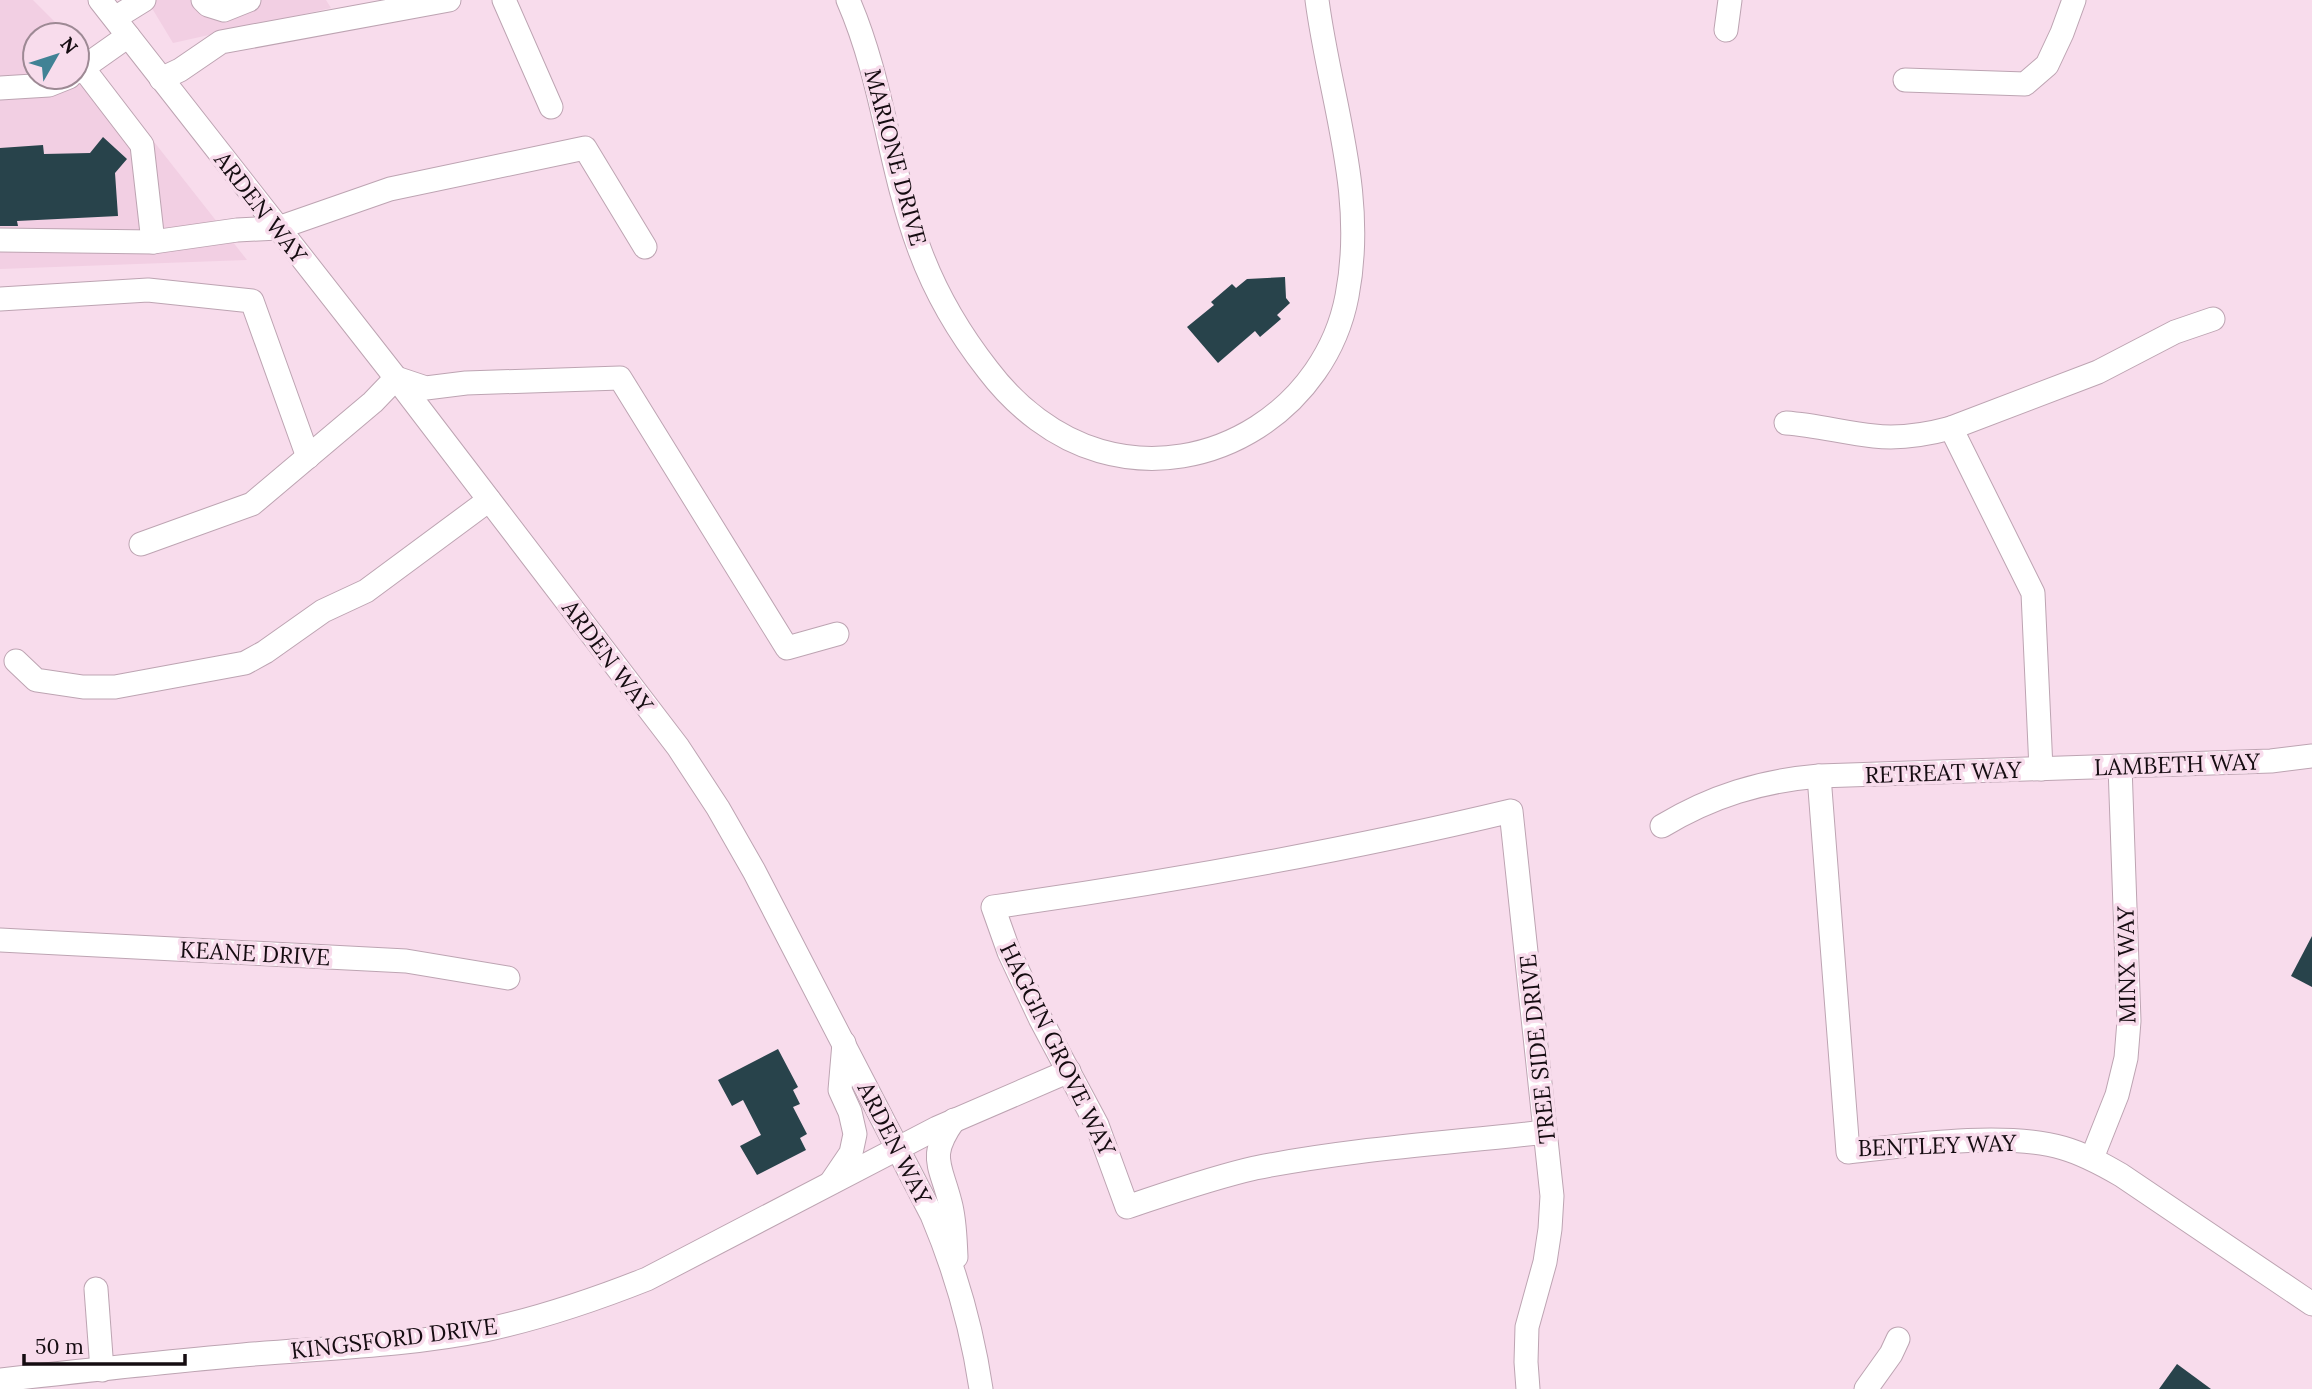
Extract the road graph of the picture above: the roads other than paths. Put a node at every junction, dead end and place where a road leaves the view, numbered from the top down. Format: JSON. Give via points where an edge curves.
{"nodes":[{"id":1,"x":100,"y":0,"type":"edge"},
{"id":2,"x":145,"y":0,"type":"edge"},
{"id":3,"x":248,"y":0,"type":"edge"},
{"id":4,"x":449,"y":0,"type":"edge"},
{"id":5,"x":504,"y":0,"type":"edge"},
{"id":6,"x":848,"y":0,"type":"edge"},
{"id":7,"x":1317,"y":0,"type":"edge"},
{"id":8,"x":1730,"y":0,"type":"edge"},
{"id":9,"x":2074,"y":0,"type":"edge"},
{"id":10,"x":210,"y":2,"type":"edge"},
{"id":11,"x":121,"y":27,"type":"junction"},
{"id":12,"x":1726,"y":30,"type":"dead end"},
{"id":13,"x":91,"y":57,"type":"edge"},
{"id":14,"x":161,"y":79,"type":"junction"},
{"id":15,"x":1905,"y":80,"type":"dead end"},
{"id":16,"x":21,"y":87,"type":"edge"},
{"id":17,"x":0,"y":88,"type":"edge"},
{"id":18,"x":91,"y":89,"type":"edge"},
{"id":19,"x":551,"y":107,"type":"dead end"},
{"id":20,"x":278,"y":228,"type":"junction"},
{"id":21,"x":0,"y":240,"type":"edge"},
{"id":22,"x":153,"y":242,"type":"junction"},
{"id":23,"x":645,"y":247,"type":"dead end"},
{"id":24,"x":0,"y":299,"type":"edge"},
{"id":25,"x":2213,"y":319,"type":"dead end"},
{"id":26,"x":396,"y":378,"type":"junction"},
{"id":27,"x":1786,"y":423,"type":"dead end"},
{"id":28,"x":1951,"y":428,"type":"junction"},
{"id":29,"x":308,"y":457,"type":"junction"},
{"id":30,"x":489,"y":500,"type":"junction"},
{"id":31,"x":141,"y":544,"type":"dead end"},
{"id":32,"x":837,"y":634,"type":"dead end"},
{"id":33,"x":16,"y":661,"type":"dead end"},
{"id":34,"x":2312,"y":756,"type":"edge"},
{"id":35,"x":2120,"y":766,"type":"junction"},
{"id":36,"x":2041,"y":769,"type":"junction"},
{"id":37,"x":1819,"y":776,"type":"junction"},
{"id":38,"x":1511,"y":811,"type":"joint"},
{"id":39,"x":1662,"y":826,"type":"dead end"},
{"id":40,"x":0,"y":940,"type":"edge"},
{"id":41,"x":508,"y":978,"type":"dead end"},
{"id":42,"x":844,"y":1043,"type":"junction"},
{"id":43,"x":1069,"y":1071,"type":"junction"},
{"id":44,"x":954,"y":1120,"type":"junction"},
{"id":45,"x":1545,"y":1132,"type":"junction"},
{"id":46,"x":898,"y":1148,"type":"junction"},
{"id":47,"x":2092,"y":1158,"type":"junction"},
{"id":48,"x":828,"y":1186,"type":"junction"},
{"id":49,"x":958,"y":1284,"type":"junction"},
{"id":50,"x":96,"y":1289,"type":"dead end"},
{"id":51,"x":2312,"y":1304,"type":"edge"},
{"id":52,"x":1898,"y":1339,"type":"dead end"},
{"id":53,"x":103,"y":1370,"type":"junction"},
{"id":54,"x":0,"y":1380,"type":"edge"},
{"id":55,"x":981,"y":1389,"type":"edge"},
{"id":56,"x":1528,"y":1389,"type":"edge"},
{"id":57,"x":1866,"y":1389,"type":"edge"}],
"edges":[{"from":1,"to":11,"type":"street","name":"ARDEN WAY"},
{"from":2,"to":11,"type":"street"},
{"from":3,"to":10,"type":"street","via":[[225,10]]},
{"from":4,"to":14,"type":"street","via":[[221,43]]},
{"from":5,"to":19,"type":"street"},
{"from":6,"to":7,"type":"street","name":"MARIONE DRIVE","via":[[870,59],[919,249],[968,342],[1010,397],[1066,438],[1114,454],[1166,458],[1216,448],[1262,426],[1312,379],[1337,334],[1353,266],[1353,197]]},
{"from":8,"to":12,"type":"street"},
{"from":9,"to":15,"type":"street","via":[[2047,65],[2025,84]]},
{"from":11,"to":13,"type":"street"},
{"from":11,"to":14,"type":"street","name":"ARDEN WAY"},
{"from":14,"to":20,"type":"street","name":"ARDEN WAY"},
{"from":16,"to":17,"type":"street"},
{"from":18,"to":22,"type":"street","via":[[142,145]]},
{"from":20,"to":22,"type":"street"},
{"from":20,"to":23,"type":"street","via":[[390,189],[585,148]]},
{"from":20,"to":26,"type":"street","name":"ARDEN WAY"},
{"from":21,"to":22,"type":"street"},
{"from":24,"to":29,"type":"street","via":[[148,289],[252,301]]},
{"from":25,"to":28,"type":"street","via":[[2175,332],[2098,372]]},
{"from":26,"to":29,"type":"street"},
{"from":26,"to":30,"type":"street","name":"ARDEN WAY"},
{"from":26,"to":32,"type":"street","via":[[426,388],[620,378],[786,648]]},
{"from":27,"to":28,"type":"street","via":[[1901,437]]},
{"from":28,"to":36,"type":"street","name":"RETREAT WAY","via":[[2033,593]]},
{"from":29,"to":31,"type":"street","via":[[252,504]]},
{"from":30,"to":33,"type":"street","via":[[366,591],[323,611],[245,663],[115,687],[83,687],[36,680]]},
{"from":30,"to":42,"type":"street","name":"ARDEN WAY","via":[[678,747],[718,808]]},
{"from":34,"to":35,"type":"street","name":"LAMBETH WAY"},
{"from":35,"to":36,"type":"street","name":"LAMBETH WAY"},
{"from":35,"to":47,"type":"street","name":"MINX WAY","via":[[2129,1021],[2117,1095]]},
{"from":36,"to":37,"type":"street","name":"RETREAT WAY"},
{"from":37,"to":39,"type":"street","name":"RETREAT WAY","via":[[1751,786],[1691,809]]},
{"from":37,"to":47,"type":"street","name":"BENTLEY WAY","via":[[1848,1152],[2016,1141],[2046,1144]]},
{"from":38,"to":43,"type":"street","name":"HAGGIN GROVE WAY","via":[[1288,860],[993,907],[1009,953]]},
{"from":38,"to":45,"type":"street","name":"TREE SIDE DRIVE"},
{"from":40,"to":41,"type":"street","name":"KEANE DRIVE","via":[[406,961]]},
{"from":42,"to":46,"type":"street","name":"ARDEN WAY"},
{"from":42,"to":48,"type":"street","via":[[840,1090],[855,1134],[851,1153]]},
{"from":43,"to":44,"type":"street","name":"KINGSFORD DRIVE"},
{"from":43,"to":45,"type":"street","name":"HAGGIN GROVE WAY","via":[[1097,1125],[1127,1207],[1197,1183],[1308,1158]]},
{"from":44,"to":46,"type":"street","name":"KINGSFORD DRIVE"},
{"from":44,"to":49,"type":"street","via":[[941,1139],[937,1158],[951,1204]]},
{"from":45,"to":56,"type":"street","name":"TREE SIDE DRIVE","via":[[1552,1196],[1550,1229],[1527,1327]]},
{"from":46,"to":48,"type":"street","name":"KINGSFORD DRIVE"},
{"from":46,"to":49,"type":"street","name":"ARDEN WAY","via":[[933,1215]]},
{"from":47,"to":51,"type":"street","name":"BENTLEY WAY"},
{"from":48,"to":53,"type":"street","name":"KINGSFORD DRIVE","via":[[647,1279],[525,1321],[424,1339]]},
{"from":49,"to":55,"type":"street","name":"ARDEN WAY"},
{"from":50,"to":53,"type":"street"},
{"from":52,"to":57,"type":"street"},
{"from":53,"to":54,"type":"street","name":"KINGSFORD DRIVE"}]}
